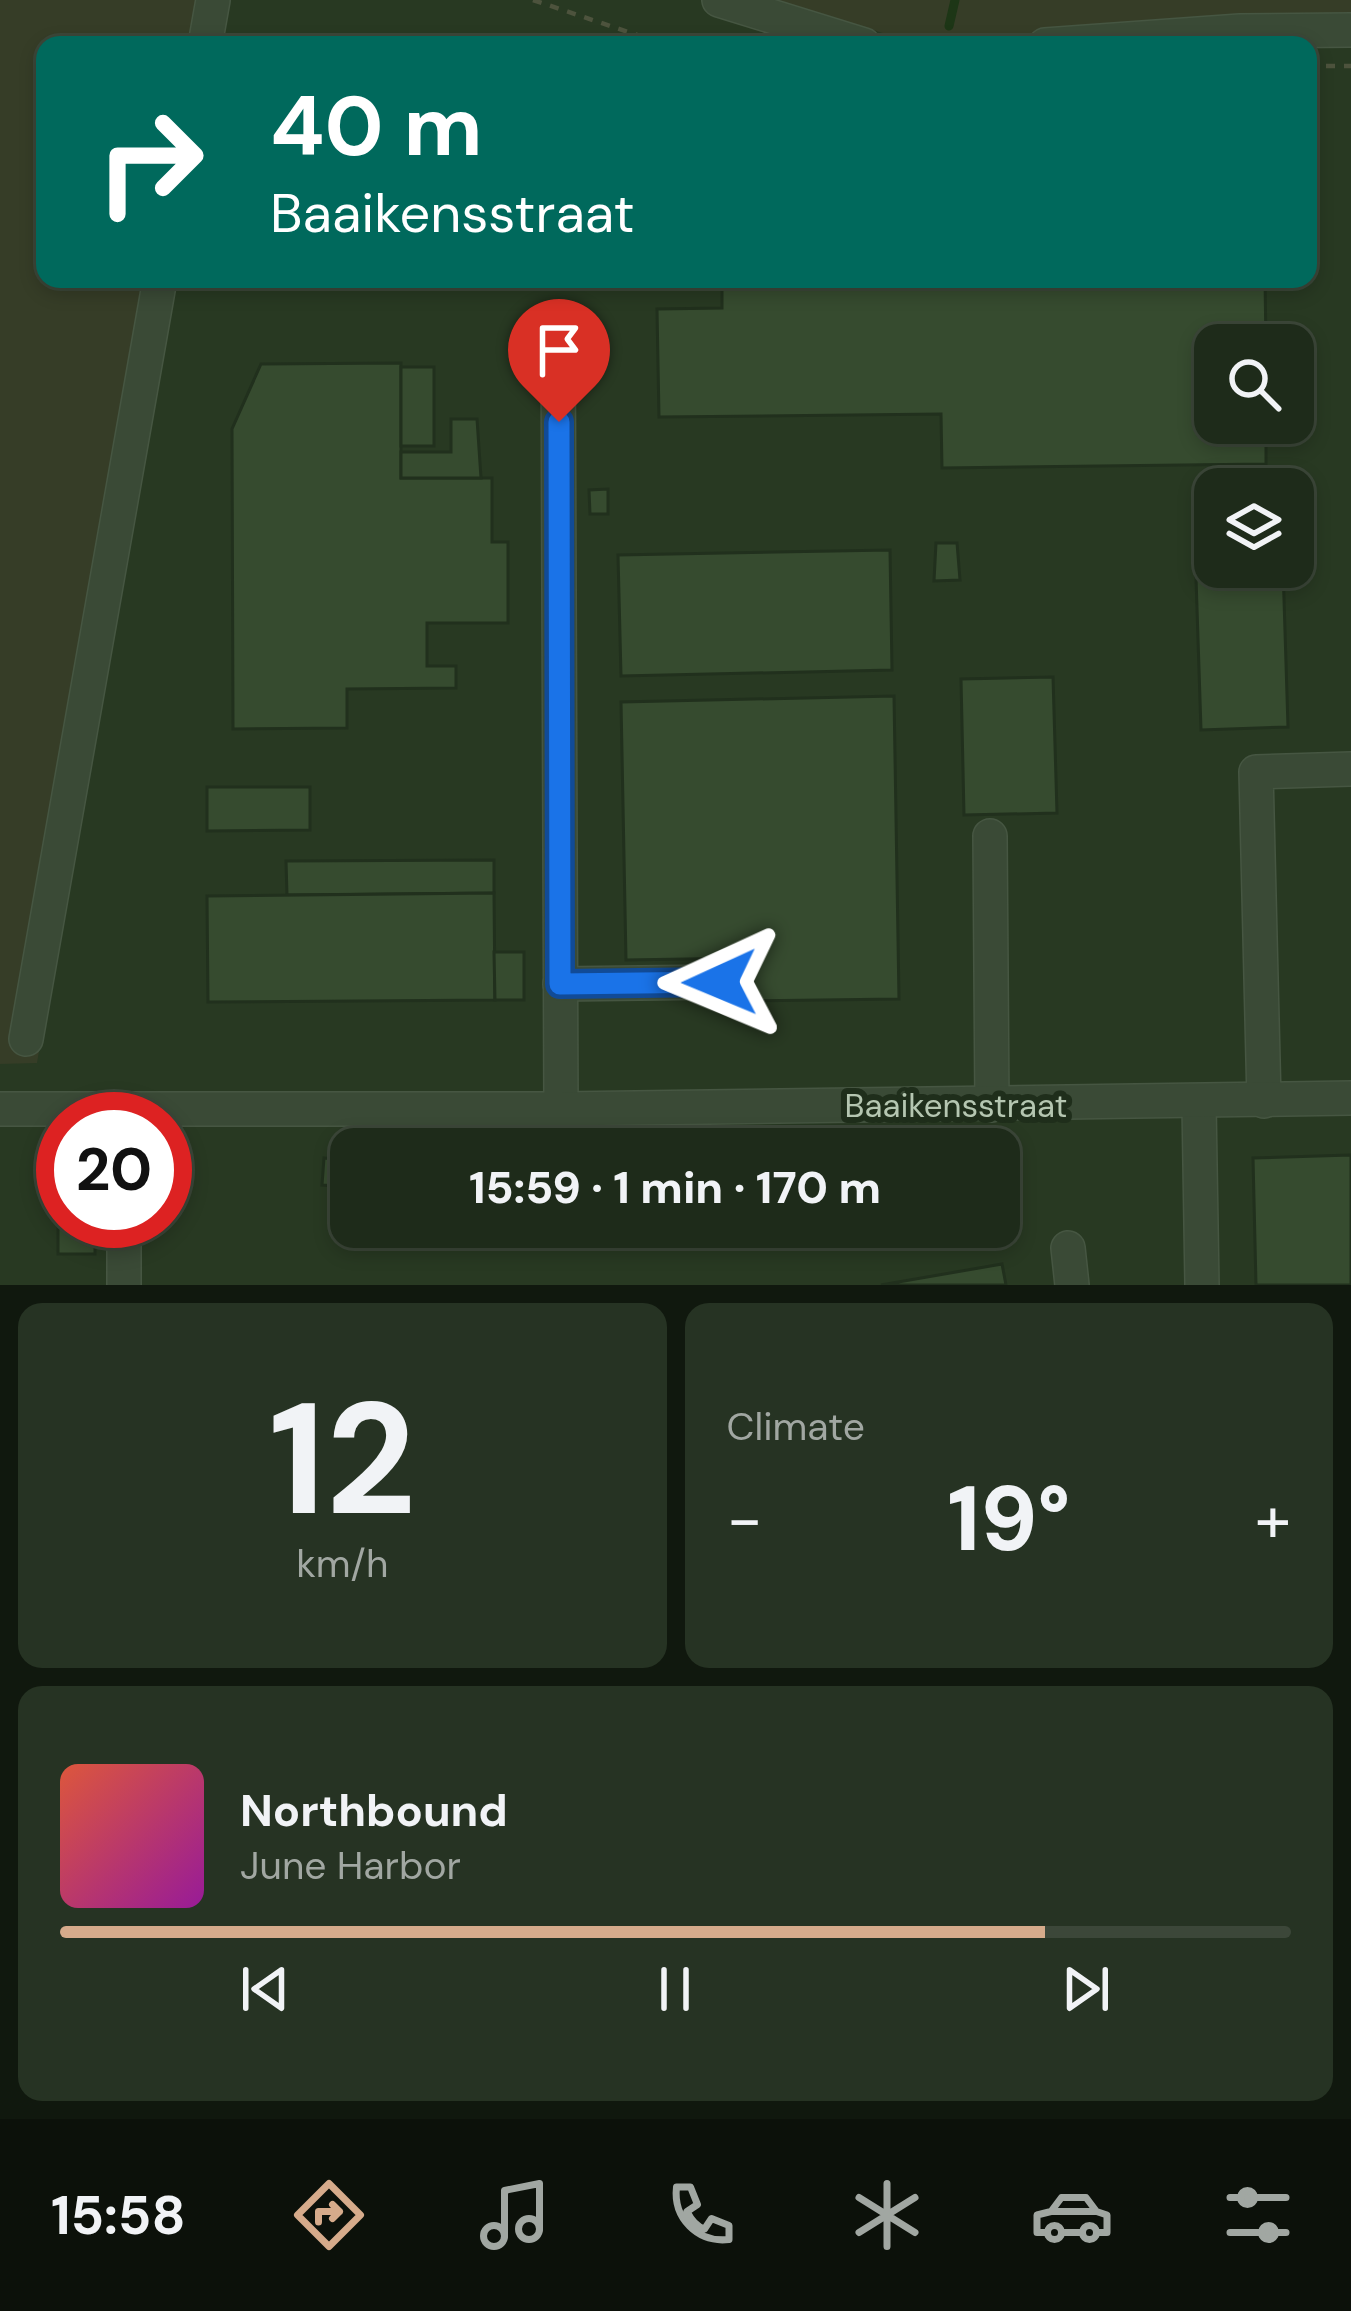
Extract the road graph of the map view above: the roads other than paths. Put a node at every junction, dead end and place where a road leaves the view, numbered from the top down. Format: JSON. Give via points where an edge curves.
{"nodes":[{"id":1,"x":213,"y":0,"type":"edge"},
{"id":2,"x":719,"y":0,"type":"edge"},
{"id":3,"x":1351,"y":30,"type":"edge"},
{"id":4,"x":207,"y":36,"type":"edge"},
{"id":5,"x":835,"y":36,"type":"edge"},
{"id":6,"x":1170,"y":36,"type":"edge"},
{"id":7,"x":158,"y":288,"type":"edge"},
{"id":8,"x":558,"y":328,"type":"dead end"},
{"id":9,"x":1351,"y":769,"type":"edge"},
{"id":10,"x":990,"y":836,"type":"dead end"},
{"id":11,"x":720,"y":982,"type":"dead end"},
{"id":12,"x":560,"y":984,"type":"junction"},
{"id":13,"x":26,"y":1039,"type":"dead end"},
{"id":14,"x":1351,"y":1098,"type":"edge"},
{"id":15,"x":1264,"y":1101,"type":"junction"},
{"id":16,"x":1199,"y":1103,"type":"junction"},
{"id":17,"x":992,"y":1105,"type":"junction"},
{"id":18,"x":0,"y":1109,"type":"edge"},
{"id":19,"x":561,"y":1109,"type":"junction"},
{"id":20,"x":36,"y":1110,"type":"edge"},
{"id":21,"x":192,"y":1113,"type":"edge"},
{"id":22,"x":124,"y":1248,"type":"edge"},
{"id":23,"x":1068,"y":1249,"type":"dead end"},
{"id":24,"x":124,"y":1285,"type":"edge"},
{"id":25,"x":1072,"y":1285,"type":"edge"},
{"id":26,"x":1202,"y":1285,"type":"edge"}],
"edges":[{"from":1,"to":4,"type":"street"},
{"from":2,"to":5,"type":"street"},
{"from":3,"to":6,"type":"street"},
{"from":7,"to":13,"type":"street"},
{"from":8,"to":12,"type":"street"},
{"from":9,"to":15,"type":"street","via":[[1256,772]]},
{"from":10,"to":17,"type":"street"},
{"from":11,"to":12,"type":"street"},
{"from":12,"to":19,"type":"street"},
{"from":14,"to":15,"type":"street","name":"Baaikensstraat"},
{"from":15,"to":16,"type":"street","name":"Baaikensstraat"},
{"from":16,"to":17,"type":"street","name":"Baaikensstraat"},
{"from":16,"to":26,"type":"street"},
{"from":17,"to":19,"type":"street","name":"Baaikensstraat"},
{"from":18,"to":20,"type":"street","name":"Baaikensstraat"},
{"from":19,"to":21,"type":"street","name":"Baaikensstraat"},
{"from":22,"to":24,"type":"street"},
{"from":23,"to":25,"type":"street"}]}
